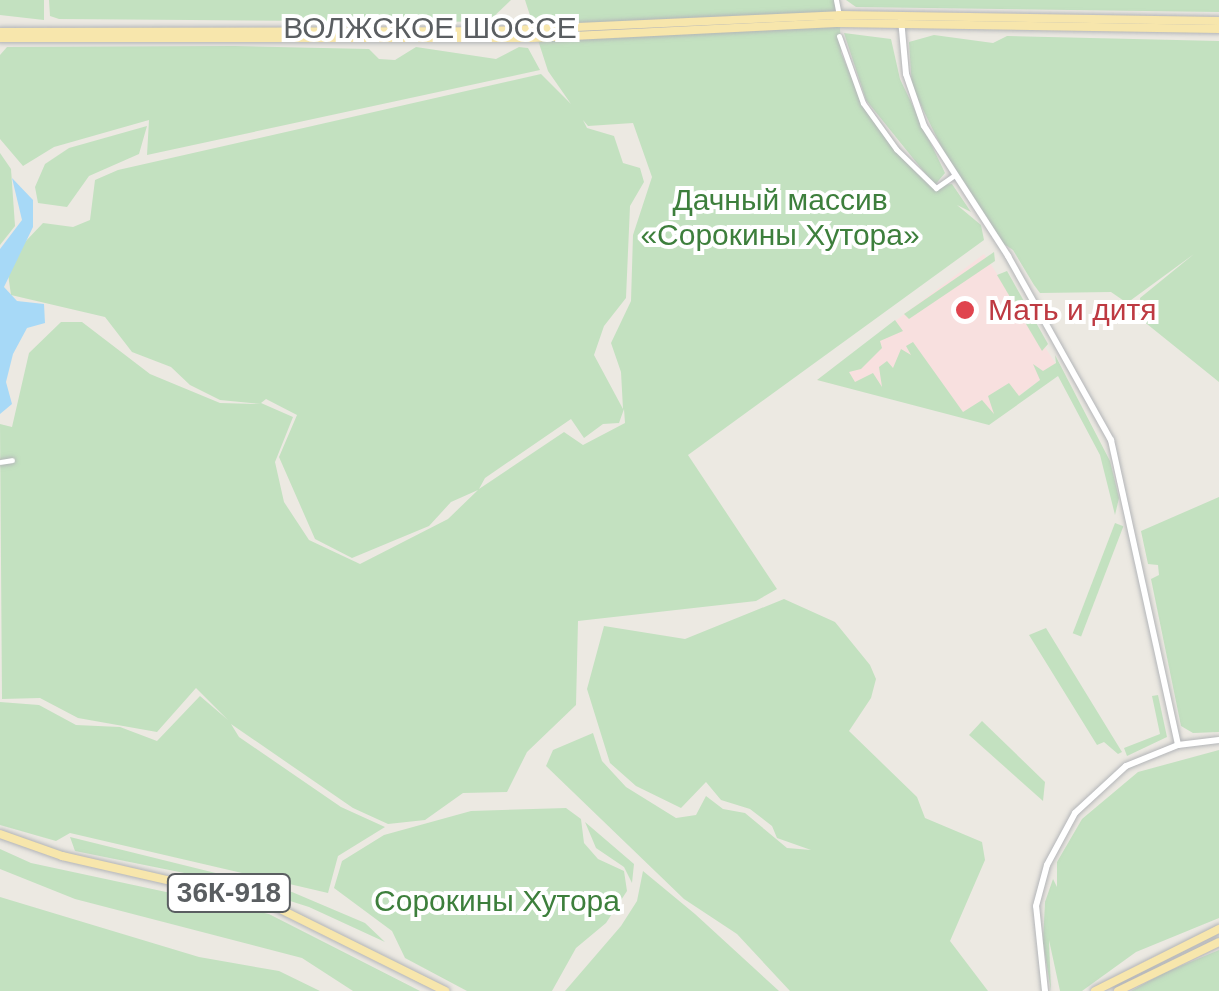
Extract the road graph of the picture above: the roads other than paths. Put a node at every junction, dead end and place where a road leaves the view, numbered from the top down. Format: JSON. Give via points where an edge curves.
{"nodes":[{"id":1,"x":836,"y":0,"type":"edge"},
{"id":2,"x":839,"y":15,"type":"junction"},
{"id":3,"x":901,"y":21,"type":"junction"},
{"id":4,"x":1219,"y":21,"type":"edge"},
{"id":5,"x":1219,"y":29,"type":"edge"},
{"id":6,"x":218,"y":33,"type":"junction"},
{"id":7,"x":0,"y":34,"type":"edge"},
{"id":8,"x":839,"y":36,"type":"dead end"},
{"id":9,"x":953,"y":176,"type":"junction"},
{"id":10,"x":12,"y":460,"type":"dead end"},
{"id":11,"x":0,"y":462,"type":"edge"},
{"id":12,"x":1219,"y":740,"type":"edge"},
{"id":13,"x":1178,"y":746,"type":"junction"},
{"id":14,"x":0,"y":834,"type":"edge"},
{"id":15,"x":1219,"y":929,"type":"edge"},
{"id":16,"x":1219,"y":942,"type":"edge"},
{"id":17,"x":444,"y":991,"type":"edge"},
{"id":18,"x":1045,"y":991,"type":"edge"},
{"id":19,"x":1095,"y":991,"type":"edge"},
{"id":20,"x":1118,"y":991,"type":"edge"}],
"edges":[{"from":1,"to":2,"type":"street"},
{"from":2,"to":3,"type":"main road","name":"ВОЛЖСКОЕ ШОССЕ"},
{"from":2,"to":6,"type":"main road","name":"ВОЛЖСКОЕ ШОССЕ","via":[[488,31]]},
{"from":3,"to":4,"type":"main road","name":"ВОЛЖСКОЕ ШОССЕ"},
{"from":3,"to":5,"type":"main road","name":"ВОЛЖСКОЕ ШОССЕ"},
{"from":3,"to":6,"type":"main road","name":"ВОЛЖСКОЕ ШОССЕ","via":[[475,38]]},
{"from":3,"to":9,"type":"main road","via":[[914,98]]},
{"from":6,"to":7,"type":"main road","name":"ВОЛЖСКОЕ ШОССЕ"},
{"from":8,"to":9,"type":"street","via":[[863,103],[936,188]]},
{"from":9,"to":13,"type":"main road","via":[[1008,256],[1111,440]]},
{"from":10,"to":11,"type":"street"},
{"from":12,"to":13,"type":"main road"},
{"from":13,"to":18,"type":"main road","via":[[1102,784],[1056,842],[1036,906]]},
{"from":14,"to":17,"type":"main road","number":"36К-918","via":[[62,856],[268,903]]},
{"from":15,"to":19,"type":"main road"},
{"from":16,"to":20,"type":"main road"}]}
